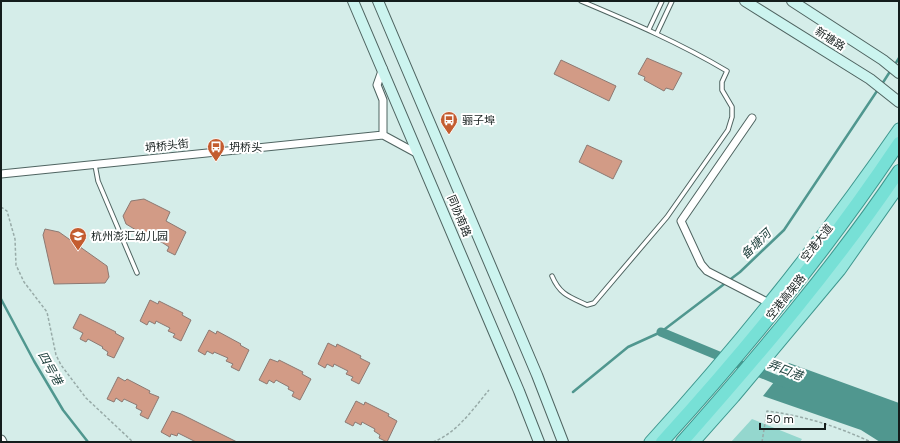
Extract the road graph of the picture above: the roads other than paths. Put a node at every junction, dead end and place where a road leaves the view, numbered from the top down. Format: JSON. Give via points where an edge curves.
{"nodes":[{"id":1,"x":353,"y":1,"type":"edge"},
{"id":2,"x":378,"y":1,"type":"edge"},
{"id":3,"x":581,"y":1,"type":"edge"},
{"id":4,"x":662,"y":1,"type":"edge"},
{"id":5,"x":672,"y":1,"type":"edge"},
{"id":6,"x":745,"y":1,"type":"edge"},
{"id":7,"x":792,"y":1,"type":"edge"},
{"id":8,"x":649,"y":29,"type":"junction"},
{"id":9,"x":657,"y":33,"type":"junction"},
{"id":10,"x":382,"y":68,"type":"junction"},
{"id":11,"x":899,"y":73,"type":"edge"},
{"id":12,"x":899,"y":102,"type":"edge"},
{"id":13,"x":752,"y":118,"type":"dead end"},
{"id":14,"x":899,"y":129,"type":"edge"},
{"id":15,"x":383,"y":135,"type":"junction"},
{"id":16,"x":899,"y":143,"type":"edge"},
{"id":17,"x":419,"y":154,"type":"junction"},
{"id":18,"x":95,"y":164,"type":"junction"},
{"id":19,"x":899,"y":171,"type":"edge"},
{"id":20,"x":1,"y":174,"type":"edge"},
{"id":21,"x":899,"y":186,"type":"edge"},
{"id":22,"x":138,"y":273,"type":"dead end"},
{"id":23,"x":552,"y":276,"type":"dead end"},
{"id":24,"x":769,"y":303,"type":"junction"},
{"id":25,"x":539,"y":442,"type":"edge"},
{"id":26,"x":563,"y":442,"type":"edge"},
{"id":27,"x":650,"y":442,"type":"edge"},
{"id":28,"x":662,"y":442,"type":"edge"},
{"id":29,"x":682,"y":442,"type":"edge"},
{"id":30,"x":694,"y":442,"type":"edge"}],
"edges":[{"from":1,"to":10,"type":"main road","name":"同协南路"},
{"from":2,"to":26,"type":"main road","name":"同协南路"},
{"from":3,"to":8,"type":"lane"},
{"from":4,"to":8,"type":"lane"},
{"from":5,"to":9,"type":"lane"},
{"from":6,"to":12,"type":"main road","name":"新塘路","via":[[870,79]]},
{"from":7,"to":11,"type":"main road","name":"新塘路"},
{"from":8,"to":9,"type":"lane"},
{"from":9,"to":23,"type":"lane","via":[[727,71],[722,82],[722,90],[732,107],[728,130],[666,216],[594,303],[587,305],[568,297],[557,288]]},
{"from":10,"to":15,"type":"street","via":[[377,85],[383,100]]},
{"from":10,"to":17,"type":"main road","name":"同协南路"},
{"from":13,"to":24,"type":"street","via":[[681,221],[701,264],[712,273]]},
{"from":14,"to":24,"type":"main road","name":"空港大道","via":[[848,203]]},
{"from":15,"to":17,"type":"street"},
{"from":15,"to":18,"type":"street","name":"坍桥头街"},
{"from":16,"to":28,"type":"highway","name":"空港高架路","via":[[860,202],[783,301]]},
{"from":17,"to":25,"type":"main road","name":"同协南路"},
{"from":18,"to":20,"type":"street","name":"坍桥头街"},
{"from":18,"to":22,"type":"lane","via":[[98,181]]},
{"from":19,"to":29,"type":"highway","name":"空港高架路","via":[[872,212],[797,308]]},
{"from":21,"to":30,"type":"main road","via":[[840,270]]},
{"from":24,"to":27,"type":"main road","name":"空港大道","via":[[702,385]]}]}
